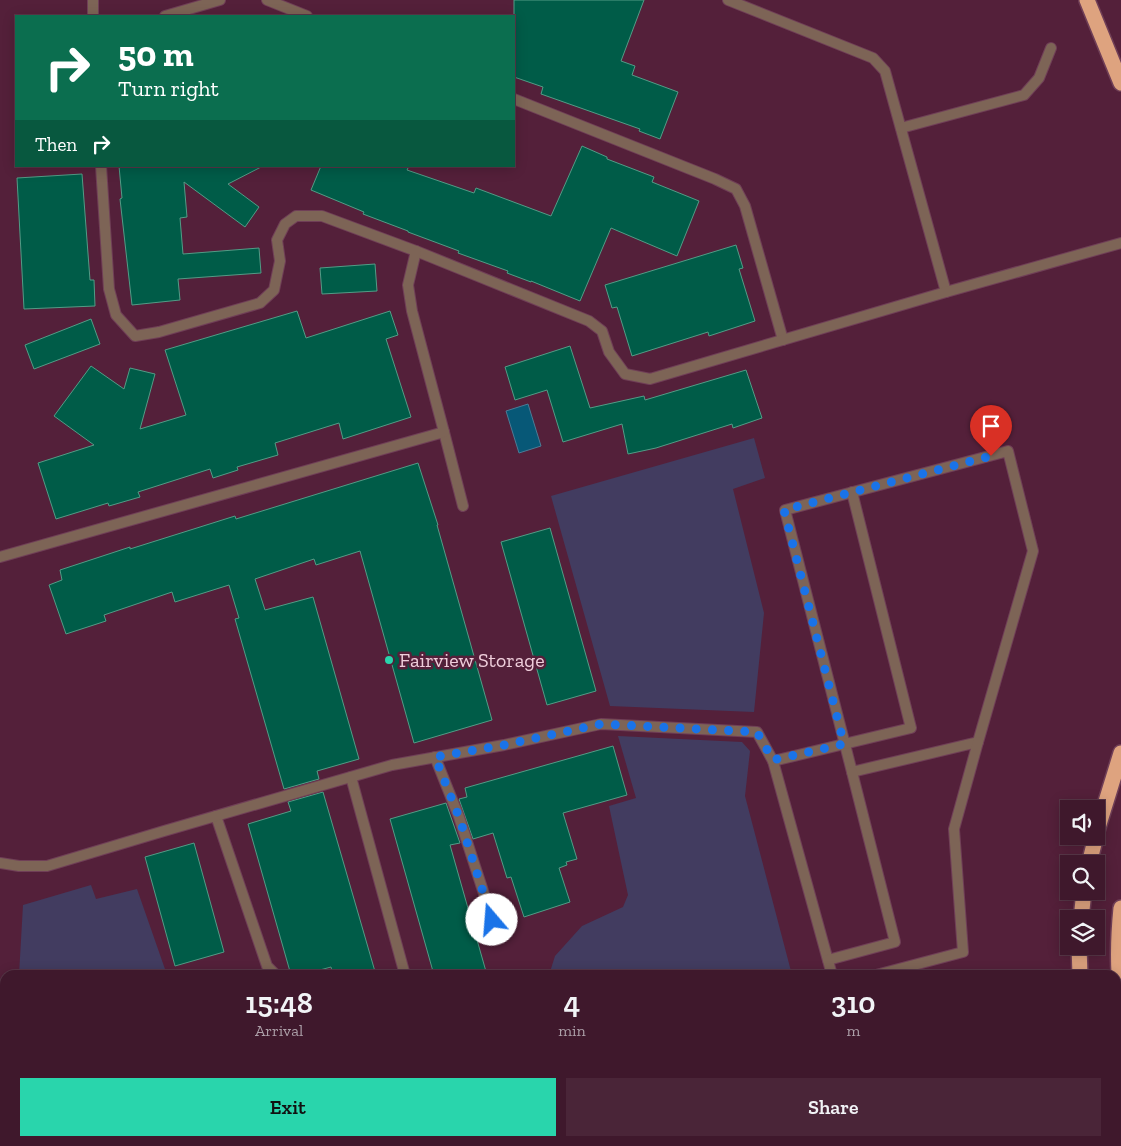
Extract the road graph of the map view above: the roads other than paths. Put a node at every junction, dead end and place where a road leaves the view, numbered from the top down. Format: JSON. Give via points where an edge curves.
{"nodes":[{"id":1,"x":93,"y":0,"type":"edge"},
{"id":2,"x":220,"y":0,"type":"edge"},
{"id":3,"x":267,"y":0,"type":"edge"},
{"id":4,"x":728,"y":0,"type":"edge"},
{"id":5,"x":1087,"y":0,"type":"edge"},
{"id":6,"x":93,"y":15,"type":"edge"},
{"id":7,"x":168,"y":15,"type":"edge"},
{"id":8,"x":305,"y":15,"type":"edge"},
{"id":9,"x":1051,"y":48,"type":"dead end"},
{"id":10,"x":1121,"y":83,"type":"edge"},
{"id":11,"x":515,"y":98,"type":"edge"},
{"id":12,"x":901,"y":128,"type":"junction"},
{"id":13,"x":101,"y":167,"type":"edge"},
{"id":14,"x":1121,"y":243,"type":"edge"},
{"id":15,"x":416,"y":251,"type":"junction"},
{"id":16,"x":946,"y":292,"type":"junction"},
{"id":17,"x":783,"y":340,"type":"junction"},
{"id":18,"x":444,"y":432,"type":"junction"},
{"id":19,"x":852,"y":492,"type":"junction"},
{"id":20,"x":463,"y":506,"type":"dead end"},
{"id":21,"x":0,"y":557,"type":"edge"},
{"id":22,"x":978,"y":742,"type":"junction"},
{"id":23,"x":844,"y":744,"type":"junction"},
{"id":24,"x":1121,"y":753,"type":"edge"},
{"id":25,"x":435,"y":757,"type":"junction"},
{"id":26,"x":773,"y":760,"type":"junction"},
{"id":27,"x":852,"y":772,"type":"junction"},
{"id":28,"x":350,"y":777,"type":"junction"},
{"id":29,"x":1105,"y":805,"type":"edge"},
{"id":30,"x":216,"y":816,"type":"junction"},
{"id":31,"x":0,"y":863,"type":"edge"},
{"id":32,"x":1121,"y":908,"type":"edge"},
{"id":33,"x":498,"y":937,"type":"dead end"},
{"id":34,"x":1079,"y":955,"type":"edge"},
{"id":35,"x":828,"y":960,"type":"junction"},
{"id":36,"x":271,"y":970,"type":"edge"},
{"id":37,"x":404,"y":970,"type":"edge"},
{"id":38,"x":831,"y":970,"type":"edge"},
{"id":39,"x":895,"y":970,"type":"edge"},
{"id":40,"x":1080,"y":970,"type":"edge"},
{"id":41,"x":1117,"y":970,"type":"edge"}],
"edges":[{"from":1,"to":6,"type":"lane"},
{"from":2,"to":7,"type":"lane"},
{"from":3,"to":8,"type":"lane"},
{"from":4,"to":12,"type":"lane","via":[[874,58],[885,71]]},
{"from":5,"to":10,"type":"highway"},
{"from":9,"to":12,"type":"lane","via":[[1039,78],[1024,95]]},
{"from":11,"to":17,"type":"lane","via":[[736,189],[745,206]]},
{"from":12,"to":16,"type":"lane"},
{"from":13,"to":15,"type":"lane","via":[[109,289],[116,315],[135,336],[260,303],[274,290],[280,262],[277,240],[285,224],[296,216],[322,216]]},
{"from":14,"to":16,"type":"lane"},
{"from":15,"to":17,"type":"lane","via":[[589,321],[602,331],[609,352],[625,374],[650,378]]},
{"from":15,"to":18,"type":"lane","via":[[408,286]]},
{"from":16,"to":17,"type":"lane"},
{"from":18,"to":20,"type":"lane"},
{"from":18,"to":21,"type":"lane"},
{"from":19,"to":22,"type":"lane","via":[[1008,451],[1033,551]]},
{"from":19,"to":23,"type":"lane","via":[[784,510]]},
{"from":19,"to":23,"type":"lane","via":[[911,728]]},
{"from":22,"to":27,"type":"lane"},
{"from":22,"to":39,"type":"lane","via":[[954,829],[963,952]]},
{"from":23,"to":26,"type":"lane"},
{"from":23,"to":27,"type":"lane"},
{"from":24,"to":29,"type":"highway"},
{"from":25,"to":26,"type":"lane","via":[[601,724],[757,732]]},
{"from":25,"to":28,"type":"lane"},
{"from":25,"to":33,"type":"lane","via":[[459,817]]},
{"from":26,"to":35,"type":"lane"},
{"from":27,"to":35,"type":"lane","via":[[895,942]]},
{"from":28,"to":30,"type":"lane"},
{"from":28,"to":37,"type":"lane"},
{"from":30,"to":31,"type":"lane","via":[[47,866]]},
{"from":30,"to":36,"type":"lane"},
{"from":32,"to":41,"type":"highway"},
{"from":34,"to":40,"type":"highway"},
{"from":35,"to":38,"type":"lane"}]}
